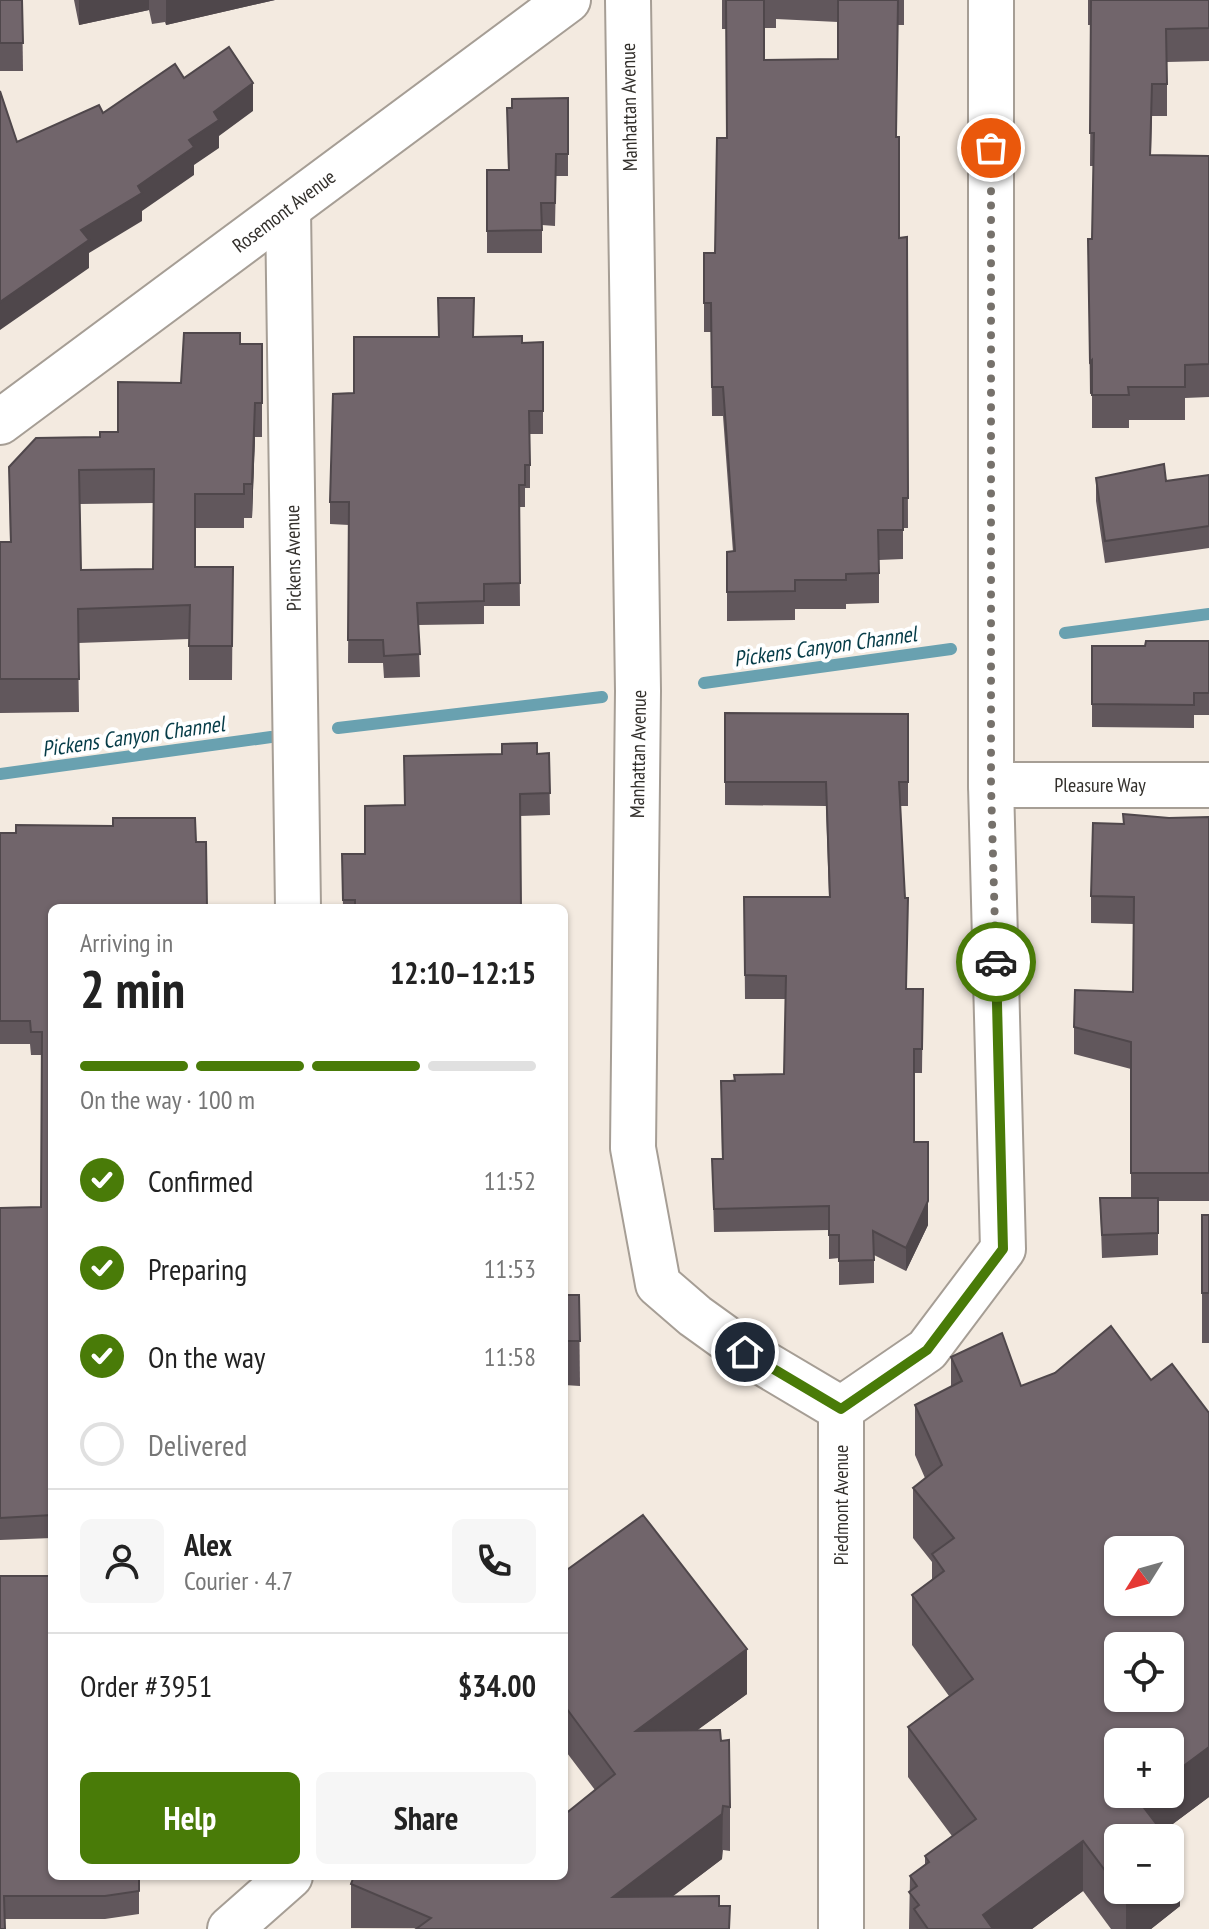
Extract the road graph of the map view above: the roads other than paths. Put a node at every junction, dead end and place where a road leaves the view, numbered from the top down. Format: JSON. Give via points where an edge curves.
{"nodes":[{"id":1,"x":568,"y":0,"type":"edge"},
{"id":2,"x":628,"y":0,"type":"edge"},
{"id":3,"x":991,"y":0,"type":"edge"},
{"id":4,"x":288,"y":209,"type":"junction"},
{"id":5,"x":0,"y":422,"type":"edge"},
{"id":6,"x":991,"y":785,"type":"junction"},
{"id":7,"x":1209,"y":785,"type":"edge"},
{"id":8,"x":298,"y":904,"type":"edge"},
{"id":9,"x":841,"y":1409,"type":"junction"},
{"id":10,"x":285,"y":1880,"type":"edge"},
{"id":11,"x":230,"y":1929,"type":"edge"},
{"id":12,"x":841,"y":1929,"type":"edge"}],
"edges":[{"from":1,"to":4,"type":"street","name":"Rosemont Avenue"},
{"from":2,"to":9,"type":"street","name":"Manhattan Avenue","via":[[638,691],[633,1148],[658,1284],[745,1352]]},
{"from":3,"to":6,"type":"street"},
{"from":4,"to":5,"type":"street","name":"Rosemont Avenue"},
{"from":4,"to":8,"type":"street","name":"Pickens Avenue"},
{"from":6,"to":7,"type":"street","name":"Pleasure Way"},
{"from":6,"to":9,"type":"street","via":[[1003,1249],[927,1350]]},
{"from":9,"to":12,"type":"street","name":"Piedmont Avenue"},
{"from":10,"to":11,"type":"street"}]}
